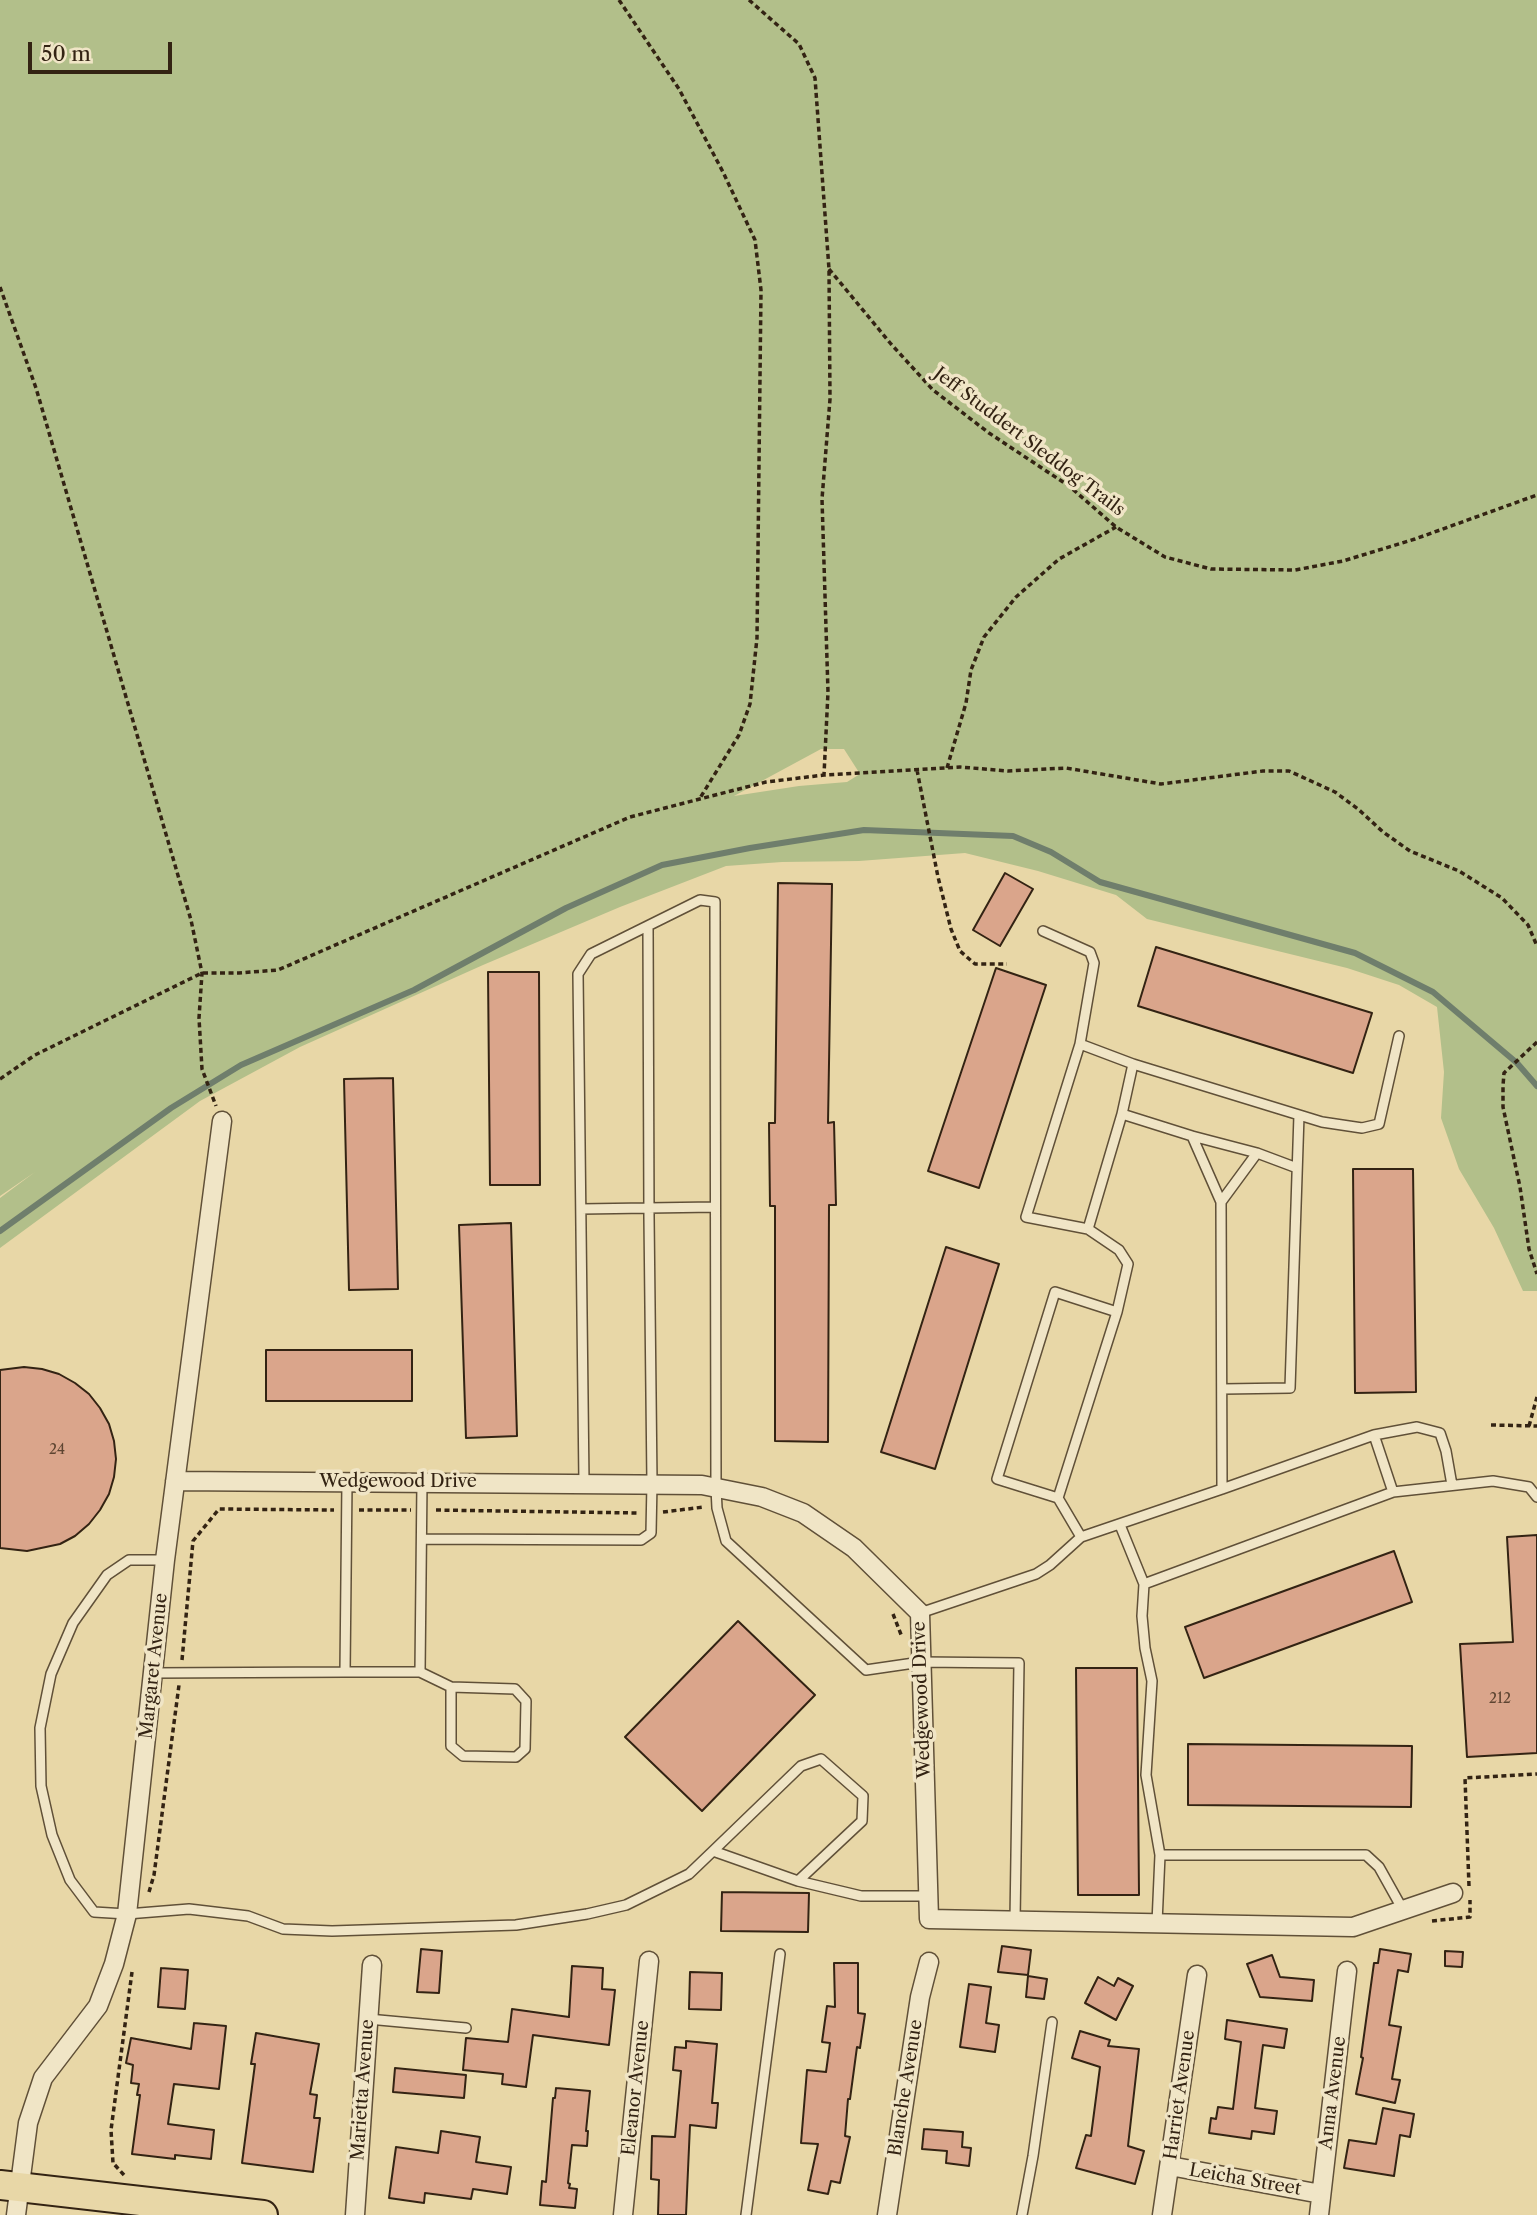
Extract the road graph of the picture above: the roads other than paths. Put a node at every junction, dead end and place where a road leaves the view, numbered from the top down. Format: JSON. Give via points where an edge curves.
{"nodes":[{"id":1,"x":648,"y":926,"type":"junction"},
{"id":2,"x":1043,"y":931,"type":"dead end"},
{"id":3,"x":1399,"y":1035,"type":"dead end"},
{"id":4,"x":1080,"y":1044,"type":"junction"},
{"id":5,"x":1133,"y":1064,"type":"junction"},
{"id":6,"x":219,"y":1113,"type":"road end"},
{"id":7,"x":1122,"y":1114,"type":"junction"},
{"id":8,"x":1299,"y":1115,"type":"junction"},
{"id":9,"x":1192,"y":1136,"type":"junction"},
{"id":10,"x":1257,"y":1153,"type":"junction"},
{"id":11,"x":1297,"y":1168,"type":"junction"},
{"id":12,"x":1221,"y":1202,"type":"junction"},
{"id":13,"x":715,"y":1207,"type":"junction"},
{"id":14,"x":581,"y":1209,"type":"junction"},
{"id":15,"x":649,"y":1209,"type":"junction"},
{"id":16,"x":1088,"y":1229,"type":"junction"},
{"id":17,"x":1117,"y":1312,"type":"junction"},
{"id":18,"x":1223,"y":1390,"type":"junction"},
{"id":19,"x":1374,"y":1436,"type":"junction"},
{"id":20,"x":175,"y":1481,"type":"junction"},
{"id":21,"x":346,"y":1482,"type":"junction"},
{"id":22,"x":422,"y":1482,"type":"junction"},
{"id":23,"x":584,"y":1483,"type":"junction"},
{"id":24,"x":652,"y":1483,"type":"junction"},
{"id":25,"x":1452,"y":1485,"type":"junction"},
{"id":26,"x":716,"y":1488,"type":"junction"},
{"id":27,"x":1222,"y":1489,"type":"junction"},
{"id":28,"x":1393,"y":1492,"type":"junction"},
{"id":29,"x":1058,"y":1497,"type":"junction"},
{"id":30,"x":1537,"y":1497,"type":"edge"},
{"id":31,"x":1120,"y":1525,"type":"junction"},
{"id":32,"x":1081,"y":1536,"type":"junction"},
{"id":33,"x":423,"y":1539,"type":"junction"},
{"id":34,"x":165,"y":1560,"type":"junction"},
{"id":35,"x":1144,"y":1584,"type":"junction"},
{"id":36,"x":920,"y":1613,"type":"junction"},
{"id":37,"x":916,"y":1664,"type":"junction"},
{"id":38,"x":345,"y":1672,"type":"junction"},
{"id":39,"x":419,"y":1672,"type":"junction"},
{"id":40,"x":153,"y":1673,"type":"junction"},
{"id":41,"x":451,"y":1687,"type":"junction"},
{"id":42,"x":713,"y":1851,"type":"junction"},
{"id":43,"x":1160,"y":1855,"type":"junction"},
{"id":44,"x":798,"y":1881,"type":"junction"},
{"id":45,"x":1452,"y":1893,"type":"dead end"},
{"id":46,"x":929,"y":1896,"type":"junction"},
{"id":47,"x":1403,"y":1910,"type":"junction"},
{"id":48,"x":136,"y":1914,"type":"junction"},
{"id":49,"x":1015,"y":1920,"type":"junction"},
{"id":50,"x":1157,"y":1923,"type":"junction"},
{"id":51,"x":780,"y":1954,"type":"dead end"},
{"id":52,"x":649,"y":1961,"type":"dead end"},
{"id":53,"x":929,"y":1962,"type":"dead end"},
{"id":54,"x":372,"y":1965,"type":"dead end"},
{"id":55,"x":1347,"y":1971,"type":"dead end"},
{"id":56,"x":1197,"y":1975,"type":"dead end"},
{"id":57,"x":368,"y":2019,"type":"junction"},
{"id":58,"x":1052,"y":2022,"type":"dead end"},
{"id":59,"x":466,"y":2028,"type":"dead end"},
{"id":60,"x":1170,"y":2166,"type":"junction"},
{"id":61,"x":10,"y":2186,"type":"edge"},
{"id":62,"x":1321,"y":2194,"type":"junction"},
{"id":63,"x":16,"y":2215,"type":"edge"},
{"id":64,"x":263,"y":2215,"type":"edge"},
{"id":65,"x":355,"y":2215,"type":"edge"},
{"id":66,"x":623,"y":2215,"type":"edge"},
{"id":67,"x":746,"y":2215,"type":"edge"},
{"id":68,"x":887,"y":2215,"type":"edge"},
{"id":69,"x":1022,"y":2215,"type":"edge"},
{"id":70,"x":1162,"y":2215,"type":"edge"},
{"id":71,"x":1319,"y":2215,"type":"edge"}],
"edges":[{"from":1,"to":13,"type":"lane","via":[[700,900],[715,902]]},
{"from":1,"to":14,"type":"lane","via":[[592,954],[578,974]]},
{"from":1,"to":15,"type":"lane"},
{"from":2,"to":4,"type":"lane","via":[[1090,952],[1094,963]]},
{"from":3,"to":8,"type":"lane","via":[[1379,1124],[1362,1128]]},
{"from":4,"to":5,"type":"lane"},
{"from":4,"to":16,"type":"lane","via":[[1026,1217]]},
{"from":5,"to":7,"type":"lane"},
{"from":5,"to":8,"type":"lane"},
{"from":6,"to":20,"type":"street","name":"Margaret Avenue"},
{"from":7,"to":9,"type":"lane"},
{"from":7,"to":16,"type":"lane"},
{"from":8,"to":11,"type":"lane"},
{"from":9,"to":10,"type":"lane"},
{"from":9,"to":12,"type":"lane"},
{"from":10,"to":11,"type":"lane"},
{"from":10,"to":12,"type":"lane"},
{"from":11,"to":18,"type":"lane","via":[[1290,1388]]},
{"from":12,"to":18,"type":"lane"},
{"from":13,"to":15,"type":"lane"},
{"from":13,"to":26,"type":"lane"},
{"from":14,"to":15,"type":"lane"},
{"from":14,"to":23,"type":"lane"},
{"from":15,"to":24,"type":"lane"},
{"from":16,"to":17,"type":"lane","via":[[1119,1250],[1128,1264]]},
{"from":17,"to":29,"type":"lane"},
{"from":17,"to":29,"type":"lane","via":[[1055,1292],[997,1479]]},
{"from":18,"to":27,"type":"lane"},
{"from":19,"to":25,"type":"lane","via":[[1417,1427],[1440,1433]]},
{"from":19,"to":27,"type":"lane"},
{"from":19,"to":28,"type":"lane"},
{"from":20,"to":21,"type":"street","name":"Wedgewood Drive"},
{"from":20,"to":34,"type":"street","name":"Margaret Avenue"},
{"from":21,"to":22,"type":"street","name":"Wedgewood Drive"},
{"from":21,"to":38,"type":"lane"},
{"from":22,"to":23,"type":"street","name":"Wedgewood Drive"},
{"from":22,"to":33,"type":"lane"},
{"from":23,"to":24,"type":"street","name":"Wedgewood Drive"},
{"from":24,"to":26,"type":"street","name":"Wedgewood Drive"},
{"from":24,"to":33,"type":"lane","via":[[651,1533],[641,1540]]},
{"from":25,"to":28,"type":"lane"},
{"from":25,"to":30,"type":"lane","via":[[1493,1480],[1529,1487]]},
{"from":26,"to":36,"type":"street","name":"Wedgewood Drive","via":[[762,1497],[803,1513],[854,1548]]},
{"from":26,"to":37,"type":"lane","via":[[726,1541],[866,1670]]},
{"from":27,"to":31,"type":"lane"},
{"from":28,"to":35,"type":"lane"},
{"from":29,"to":32,"type":"lane"},
{"from":31,"to":32,"type":"lane"},
{"from":31,"to":35,"type":"lane"},
{"from":32,"to":36,"type":"lane","via":[[1036,1574]]},
{"from":33,"to":39,"type":"lane"},
{"from":34,"to":40,"type":"street","name":"Margaret Avenue"},
{"from":34,"to":48,"type":"lane","via":[[129,1560],[107,1575],[73,1623],[51,1674],[40,1728],[41,1786],[52,1835],[70,1880],[94,1912]]},
{"from":35,"to":43,"type":"lane","via":[[1142,1616],[1152,1681],[1146,1775]]},
{"from":36,"to":37,"type":"street","name":"Wedgewood Drive"},
{"from":37,"to":46,"type":"street","name":"Wedgewood Drive"},
{"from":37,"to":49,"type":"lane","via":[[1018,1663]]},
{"from":38,"to":39,"type":"lane"},
{"from":38,"to":40,"type":"lane"},
{"from":39,"to":41,"type":"lane"},
{"from":40,"to":48,"type":"street","name":"Margaret Avenue"},
{"from":41,"to":41,"type":"lane","via":[[451,1746],[463,1756],[516,1757],[525,1749],[526,1700],[515,1689]]},
{"from":42,"to":44,"type":"lane"},
{"from":42,"to":44,"type":"lane","via":[[801,1766],[821,1759],[863,1796],[862,1821]]},
{"from":42,"to":48,"type":"lane","via":[[689,1874],[626,1905],[516,1925],[332,1931],[283,1929],[248,1916],[189,1909]]},
{"from":43,"to":47,"type":"lane","via":[[1366,1855],[1379,1867]]},
{"from":43,"to":50,"type":"lane"},
{"from":44,"to":46,"type":"lane","via":[[861,1896]]},
{"from":45,"to":47,"type":"street","name":"Wedgewood Drive"},
{"from":46,"to":49,"type":"street","name":"Wedgewood Drive","via":[[929,1919]]},
{"from":47,"to":50,"type":"street","name":"Wedgewood Drive","via":[[1353,1927]]},
{"from":48,"to":61,"type":"street","name":"Margaret Avenue","via":[[97,2006],[43,2078]]},
{"from":49,"to":50,"type":"street","name":"Wedgewood Drive"},
{"from":51,"to":67,"type":"lane"},
{"from":52,"to":66,"type":"street","name":"Eleanor Avenue"},
{"from":53,"to":68,"type":"street","name":"Blanche Avenue"},
{"from":54,"to":57,"type":"street","name":"Marietta Avenue"},
{"from":55,"to":62,"type":"street","name":"Anna Avenue"},
{"from":56,"to":60,"type":"street","name":"Harriet Avenue"},
{"from":57,"to":59,"type":"lane"},
{"from":57,"to":65,"type":"street","name":"Marietta Avenue"},
{"from":58,"to":69,"type":"lane"},
{"from":60,"to":62,"type":"street","name":"Leicha Street"},
{"from":60,"to":70,"type":"street","name":"Harriet Avenue"},
{"from":61,"to":63,"type":"street","name":"Margaret Avenue"},
{"from":61,"to":64,"type":"main road"},
{"from":62,"to":71,"type":"street","name":"Anna Avenue"}]}
